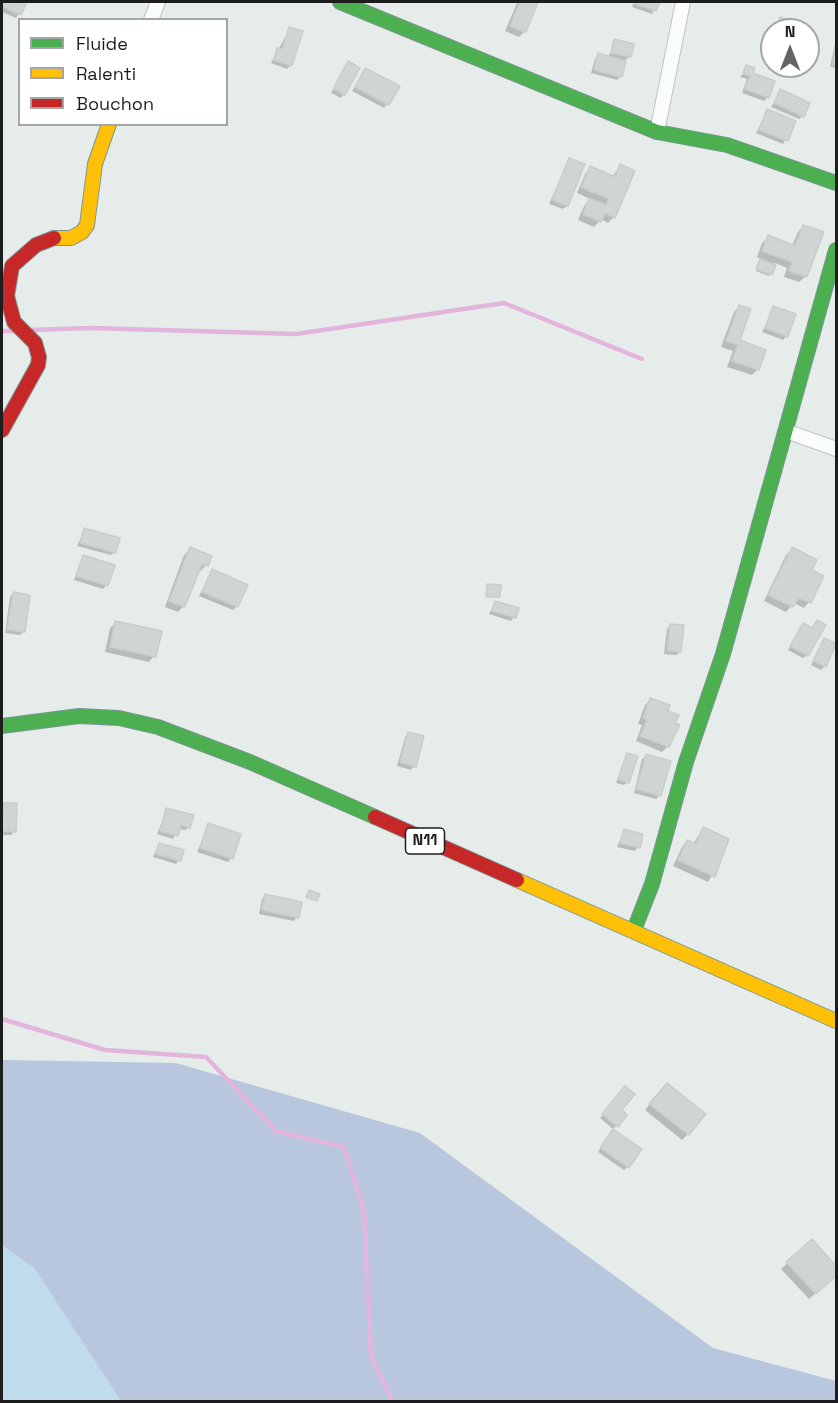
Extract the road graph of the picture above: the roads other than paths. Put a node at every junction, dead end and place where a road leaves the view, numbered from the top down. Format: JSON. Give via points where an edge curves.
{"nodes":[{"id":1,"x":158,"y":2,"type":"edge"},
{"id":2,"x":340,"y":2,"type":"edge"},
{"id":3,"x":683,"y":2,"type":"edge"},
{"id":4,"x":152,"y":18,"type":"edge"},
{"id":5,"x":108,"y":126,"type":"edge"},
{"id":6,"x":657,"y":132,"type":"junction"},
{"id":7,"x":837,"y":183,"type":"edge"},
{"id":8,"x":837,"y":250,"type":"edge"},
{"id":9,"x":2,"y":430,"type":"edge"},
{"id":10,"x":786,"y":431,"type":"junction"},
{"id":11,"x":837,"y":449,"type":"edge"},
{"id":12,"x":2,"y":726,"type":"edge"},
{"id":13,"x":634,"y":930,"type":"junction"},
{"id":14,"x":837,"y":1021,"type":"edge"}],
"edges":[{"from":1,"to":4,"type":"street"},
{"from":2,"to":6,"type":"main road"},
{"from":3,"to":6,"type":"street"},
{"from":5,"to":9,"type":"main road","via":[[95,164],[87,225],[71,238],[54,238],[36,245],[12,266],[7,296],[14,322],[35,343],[39,357]]},
{"from":6,"to":7,"type":"main road","via":[[727,145]]},
{"from":8,"to":10,"type":"main road"},
{"from":10,"to":11,"type":"street"},
{"from":10,"to":13,"type":"main road","via":[[723,654],[686,762],[652,884]]},
{"from":12,"to":13,"type":"main road","number":"N11","via":[[79,716],[119,718],[158,727],[250,762]]},
{"from":13,"to":14,"type":"main road","number":"N11"}]}
